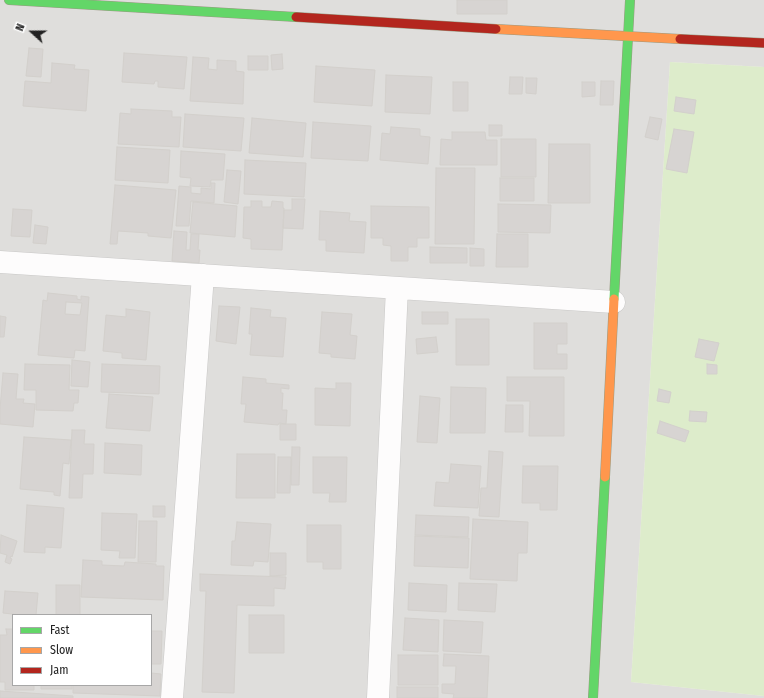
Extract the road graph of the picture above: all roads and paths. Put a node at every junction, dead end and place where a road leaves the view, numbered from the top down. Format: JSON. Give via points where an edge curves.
{"nodes":[{"id":1,"x":9,"y":0,"type":"edge"},
{"id":2,"x":630,"y":0,"type":"edge"},
{"id":3,"x":628,"y":37,"type":"junction"},
{"id":4,"x":764,"y":43,"type":"edge"},
{"id":5,"x":0,"y":262,"type":"edge"},
{"id":6,"x":203,"y":275,"type":"junction"},
{"id":7,"x":397,"y":288,"type":"junction"},
{"id":8,"x":614,"y":302,"type":"junction"},
{"id":9,"x":172,"y":698,"type":"edge"},
{"id":10,"x":378,"y":698,"type":"edge"},
{"id":11,"x":593,"y":698,"type":"edge"}],
"edges":[{"from":1,"to":3,"type":"street"},
{"from":2,"to":3,"type":"street"},
{"from":3,"to":4,"type":"street"},
{"from":3,"to":8,"type":"street"},
{"from":5,"to":6,"type":"street"},
{"from":6,"to":7,"type":"street"},
{"from":6,"to":9,"type":"street"},
{"from":7,"to":8,"type":"street"},
{"from":7,"to":10,"type":"street"},
{"from":8,"to":11,"type":"street"}]}
